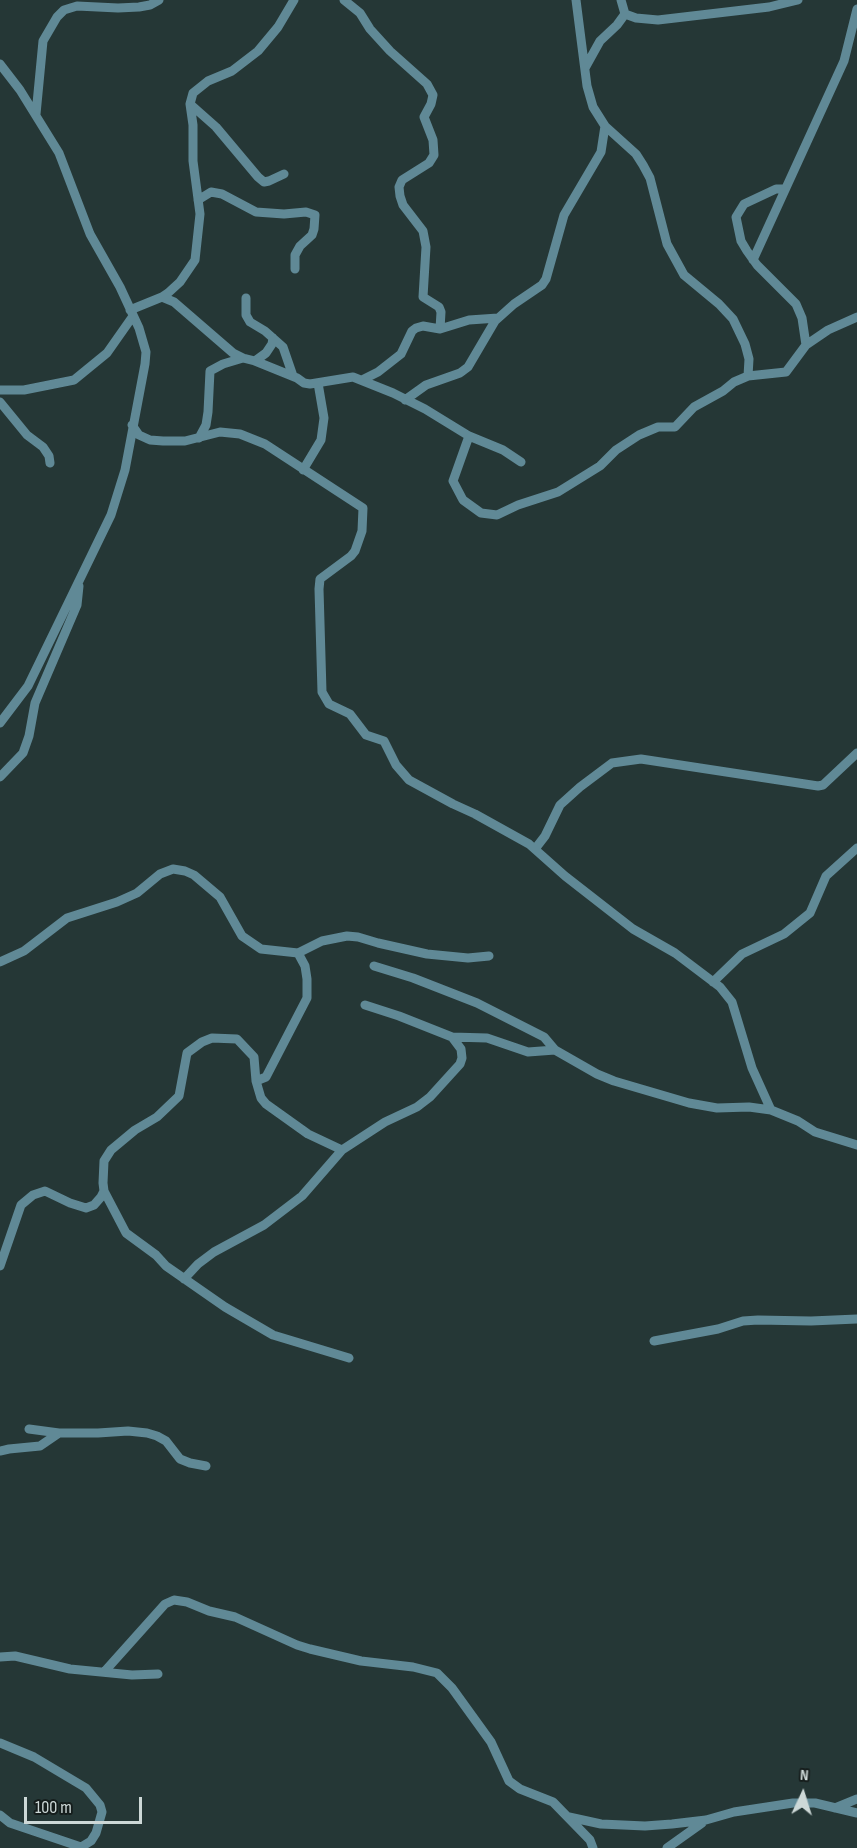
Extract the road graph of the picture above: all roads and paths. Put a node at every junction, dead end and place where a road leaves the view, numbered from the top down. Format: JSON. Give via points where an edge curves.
{"nodes":[{"id":1,"x":159,"y":0,"type":"edge"},
{"id":2,"x":294,"y":0,"type":"edge"},
{"id":3,"x":344,"y":0,"type":"edge"},
{"id":4,"x":576,"y":0,"type":"edge"},
{"id":5,"x":621,"y":0,"type":"edge"},
{"id":6,"x":798,"y":0,"type":"edge"},
{"id":7,"x":857,"y":9,"type":"edge"},
{"id":8,"x":625,"y":14,"type":"junction"},
{"id":9,"x":0,"y":64,"type":"edge"},
{"id":10,"x":585,"y":68,"type":"junction"},
{"id":11,"x":190,"y":104,"type":"junction"},
{"id":12,"x":36,"y":114,"type":"junction"},
{"id":13,"x":605,"y":126,"type":"junction"},
{"id":14,"x":284,"y":174,"type":"dead end"},
{"id":15,"x":785,"y":189,"type":"junction"},
{"id":16,"x":198,"y":200,"type":"junction"},
{"id":17,"x":753,"y":260,"type":"junction"},
{"id":18,"x":295,"y":269,"type":"dead end"},
{"id":19,"x":162,"y":297,"type":"junction"},
{"id":20,"x":246,"y":298,"type":"dead end"},
{"id":21,"x":131,"y":313,"type":"junction"},
{"id":22,"x":857,"y":317,"type":"edge"},
{"id":23,"x":498,"y":318,"type":"junction"},
{"id":24,"x":440,"y":329,"type":"junction"},
{"id":25,"x":273,"y":338,"type":"junction"},
{"id":26,"x":806,"y":345,"type":"junction"},
{"id":27,"x":243,"y":358,"type":"junction"},
{"id":28,"x":255,"y":361,"type":"junction"},
{"id":29,"x":293,"y":376,"type":"junction"},
{"id":30,"x":748,"y":376,"type":"junction"},
{"id":31,"x":362,"y":380,"type":"junction"},
{"id":32,"x":318,"y":383,"type":"junction"},
{"id":33,"x":0,"y":390,"type":"edge"},
{"id":34,"x":405,"y":400,"type":"junction"},
{"id":35,"x":0,"y":402,"type":"edge"},
{"id":36,"x":132,"y":425,"type":"junction"},
{"id":37,"x":469,"y":436,"type":"junction"},
{"id":38,"x":199,"y":438,"type":"junction"},
{"id":39,"x":521,"y":462,"type":"dead end"},
{"id":40,"x":50,"y":463,"type":"dead end"},
{"id":41,"x":303,"y":470,"type":"junction"},
{"id":42,"x":81,"y":578,"type":"junction"},
{"id":43,"x":0,"y":723,"type":"edge"},
{"id":44,"x":857,"y":753,"type":"edge"},
{"id":45,"x":0,"y":777,"type":"edge"},
{"id":46,"x":857,"y":848,"type":"edge"},
{"id":47,"x":535,"y":849,"type":"junction"},
{"id":48,"x":298,"y":953,"type":"junction"},
{"id":49,"x":489,"y":957,"type":"dead end"},
{"id":50,"x":0,"y":962,"type":"edge"},
{"id":51,"x":374,"y":966,"type":"dead end"},
{"id":52,"x":713,"y":982,"type":"junction"},
{"id":53,"x":365,"y":1005,"type":"dead end"},
{"id":54,"x":452,"y":1037,"type":"junction"},
{"id":55,"x":555,"y":1050,"type":"junction"},
{"id":56,"x":256,"y":1082,"type":"junction"},
{"id":57,"x":771,"y":1110,"type":"junction"},
{"id":58,"x":857,"y":1145,"type":"edge"},
{"id":59,"x":342,"y":1149,"type":"junction"},
{"id":60,"x":104,"y":1191,"type":"junction"},
{"id":61,"x":0,"y":1266,"type":"edge"},
{"id":62,"x":184,"y":1279,"type":"junction"},
{"id":63,"x":857,"y":1319,"type":"edge"},
{"id":64,"x":654,"y":1341,"type":"dead end"},
{"id":65,"x":349,"y":1358,"type":"dead end"},
{"id":66,"x":29,"y":1429,"type":"dead end"},
{"id":67,"x":59,"y":1433,"type":"junction"},
{"id":68,"x":0,"y":1451,"type":"edge"},
{"id":69,"x":206,"y":1466,"type":"dead end"},
{"id":70,"x":0,"y":1657,"type":"edge"},
{"id":71,"x":105,"y":1671,"type":"junction"},
{"id":72,"x":158,"y":1674,"type":"dead end"},
{"id":73,"x":0,"y":1743,"type":"edge"},
{"id":74,"x":857,"y":1799,"type":"edge"},
{"id":75,"x":835,"y":1808,"type":"junction"},
{"id":76,"x":857,"y":1813,"type":"edge"},
{"id":77,"x":0,"y":1815,"type":"edge"},
{"id":78,"x":569,"y":1817,"type":"junction"},
{"id":79,"x":705,"y":1820,"type":"junction"},
{"id":80,"x":593,"y":1848,"type":"edge"},
{"id":81,"x":667,"y":1848,"type":"edge"}],
"edges":[{"from":1,"to":12,"type":"street","via":[[139,7],[76,6],[64,10],[43,41]]},
{"from":2,"to":11,"type":"street","via":[[258,51],[232,71],[198,87]]},
{"from":3,"to":24,"type":"street","via":[[390,51],[427,84],[433,95],[424,117],[434,155],[429,163],[402,180],[399,187],[403,205],[423,231],[423,297],[439,307]]},
{"from":4,"to":10,"type":"street"},
{"from":5,"to":8,"type":"street"},
{"from":6,"to":8,"type":"street","via":[[666,19]]},
{"from":7,"to":15,"type":"street","via":[[844,61]]},
{"from":8,"to":10,"type":"street","via":[[600,41]]},
{"from":9,"to":12,"type":"street"},
{"from":10,"to":13,"type":"street","via":[[593,107]]},
{"from":11,"to":14,"type":"street","via":[[216,127],[264,182]]},
{"from":11,"to":16,"type":"street"},
{"from":12,"to":21,"type":"street","via":[[59,153],[90,234]]},
{"from":13,"to":23,"type":"street","via":[[601,152],[564,215],[546,279]]},
{"from":13,"to":30,"type":"street","via":[[636,154],[650,178],[667,244],[684,275],[733,319],[749,359]]},
{"from":15,"to":17,"type":"street"},
{"from":15,"to":17,"type":"street","via":[[776,189],[744,204],[736,217],[741,241]]},
{"from":16,"to":18,"type":"street","via":[[211,192],[256,212],[315,214],[312,235],[295,255]]},
{"from":16,"to":19,"type":"street","via":[[195,260],[180,282]]},
{"from":17,"to":26,"type":"street","via":[[796,304]]},
{"from":19,"to":21,"type":"street"},
{"from":19,"to":27,"type":"street","via":[[174,302]]},
{"from":20,"to":25,"type":"street","via":[[250,322]]},
{"from":21,"to":33,"type":"street","via":[[107,353],[74,380],[24,390]]},
{"from":21,"to":36,"type":"street","via":[[146,352]]},
{"from":22,"to":26,"type":"street"},
{"from":23,"to":24,"type":"street","via":[[469,320]]},
{"from":23,"to":34,"type":"street","via":[[468,367],[426,385]]},
{"from":24,"to":31,"type":"street","via":[[423,326],[412,331],[401,354]]},
{"from":25,"to":28,"type":"street","via":[[267,353]]},
{"from":25,"to":29,"type":"street","via":[[283,347]]},
{"from":26,"to":30,"type":"street","via":[[786,372]]},
{"from":27,"to":28,"type":"street"},
{"from":27,"to":38,"type":"street","via":[[210,371],[206,425]]},
{"from":28,"to":29,"type":"street"},
{"from":29,"to":32,"type":"street","via":[[304,383]]},
{"from":30,"to":37,"type":"street","via":[[694,407],[675,427],[658,427],[639,435],[558,492],[497,515],[482,513],[463,500],[453,481]]},
{"from":31,"to":32,"type":"street","via":[[353,377]]},
{"from":31,"to":34,"type":"street"},
{"from":32,"to":41,"type":"street","via":[[324,418],[321,440]]},
{"from":34,"to":37,"type":"street"},
{"from":35,"to":40,"type":"street","via":[[27,435],[43,447]]},
{"from":36,"to":38,"type":"street","via":[[139,435],[150,440]]},
{"from":36,"to":42,"type":"street","via":[[125,470],[111,515]]},
{"from":37,"to":39,"type":"street"},
{"from":38,"to":41,"type":"street","via":[[220,432],[240,434],[265,444]]},
{"from":41,"to":47,"type":"street","via":[[363,508],[362,531],[355,551],[320,579],[322,692],[329,704],[350,714],[366,735],[384,741],[409,780]]},
{"from":42,"to":43,"type":"street","via":[[28,686]]},
{"from":42,"to":45,"type":"street","via":[[77,605],[35,703],[23,753]]},
{"from":44,"to":47,"type":"street","via":[[818,786],[640,759],[612,763],[560,805]]},
{"from":46,"to":52,"type":"street","via":[[826,876],[810,913],[784,934],[742,954]]},
{"from":47,"to":52,"type":"street","via":[[633,929],[675,953]]},
{"from":48,"to":49,"type":"street","via":[[322,941],[347,936],[427,954]]},
{"from":48,"to":50,"type":"street","via":[[254,945],[242,936],[220,897],[194,875],[173,869],[159,874],[137,893],[67,918],[24,951]]},
{"from":48,"to":56,"type":"street","via":[[305,966],[307,998],[266,1077]]},
{"from":51,"to":55,"type":"street","via":[[477,1003],[544,1037]]},
{"from":52,"to":57,"type":"street","via":[[732,1002],[752,1068]]},
{"from":53,"to":54,"type":"street"},
{"from":54,"to":55,"type":"street","via":[[488,1038],[528,1052]]},
{"from":54,"to":59,"type":"street","via":[[461,1049],[460,1064],[430,1097]]},
{"from":55,"to":57,"type":"street","via":[[605,1077],[688,1103]]},
{"from":56,"to":59,"type":"street","via":[[266,1104],[308,1134]]},
{"from":56,"to":60,"type":"street","via":[[254,1057],[237,1039],[213,1038],[202,1042],[187,1053],[179,1096],[111,1150],[104,1161]]},
{"from":57,"to":58,"type":"street","via":[[815,1132]]},
{"from":59,"to":62,"type":"street","via":[[302,1196],[264,1225],[214,1252]]},
{"from":60,"to":61,"type":"street","via":[[94,1205],[86,1208],[45,1191],[33,1195],[21,1204]]},
{"from":60,"to":62,"type":"street","via":[[126,1233]]},
{"from":62,"to":65,"type":"street","via":[[273,1335]]},
{"from":63,"to":64,"type":"street","via":[[750,1320]]},
{"from":66,"to":67,"type":"street"},
{"from":67,"to":68,"type":"street","via":[[40,1446]]},
{"from":67,"to":69,"type":"street","via":[[147,1433],[165,1441],[180,1459]]},
{"from":70,"to":71,"type":"street"},
{"from":71,"to":72,"type":"street"},
{"from":71,"to":78,"type":"street","via":[[165,1604],[174,1600],[236,1617],[297,1645],[361,1661],[437,1673],[491,1742],[509,1781],[554,1802]]},
{"from":73,"to":77,"type":"street","via":[[34,1757],[86,1788],[102,1812],[92,1841],[81,1847],[10,1823]]},
{"from":74,"to":75,"type":"street"},
{"from":75,"to":76,"type":"street"},
{"from":75,"to":79,"type":"street","via":[[793,1803]]},
{"from":78,"to":79,"type":"street","via":[[601,1824],[645,1826]]},
{"from":78,"to":80,"type":"street"},
{"from":79,"to":81,"type":"street"}]}
